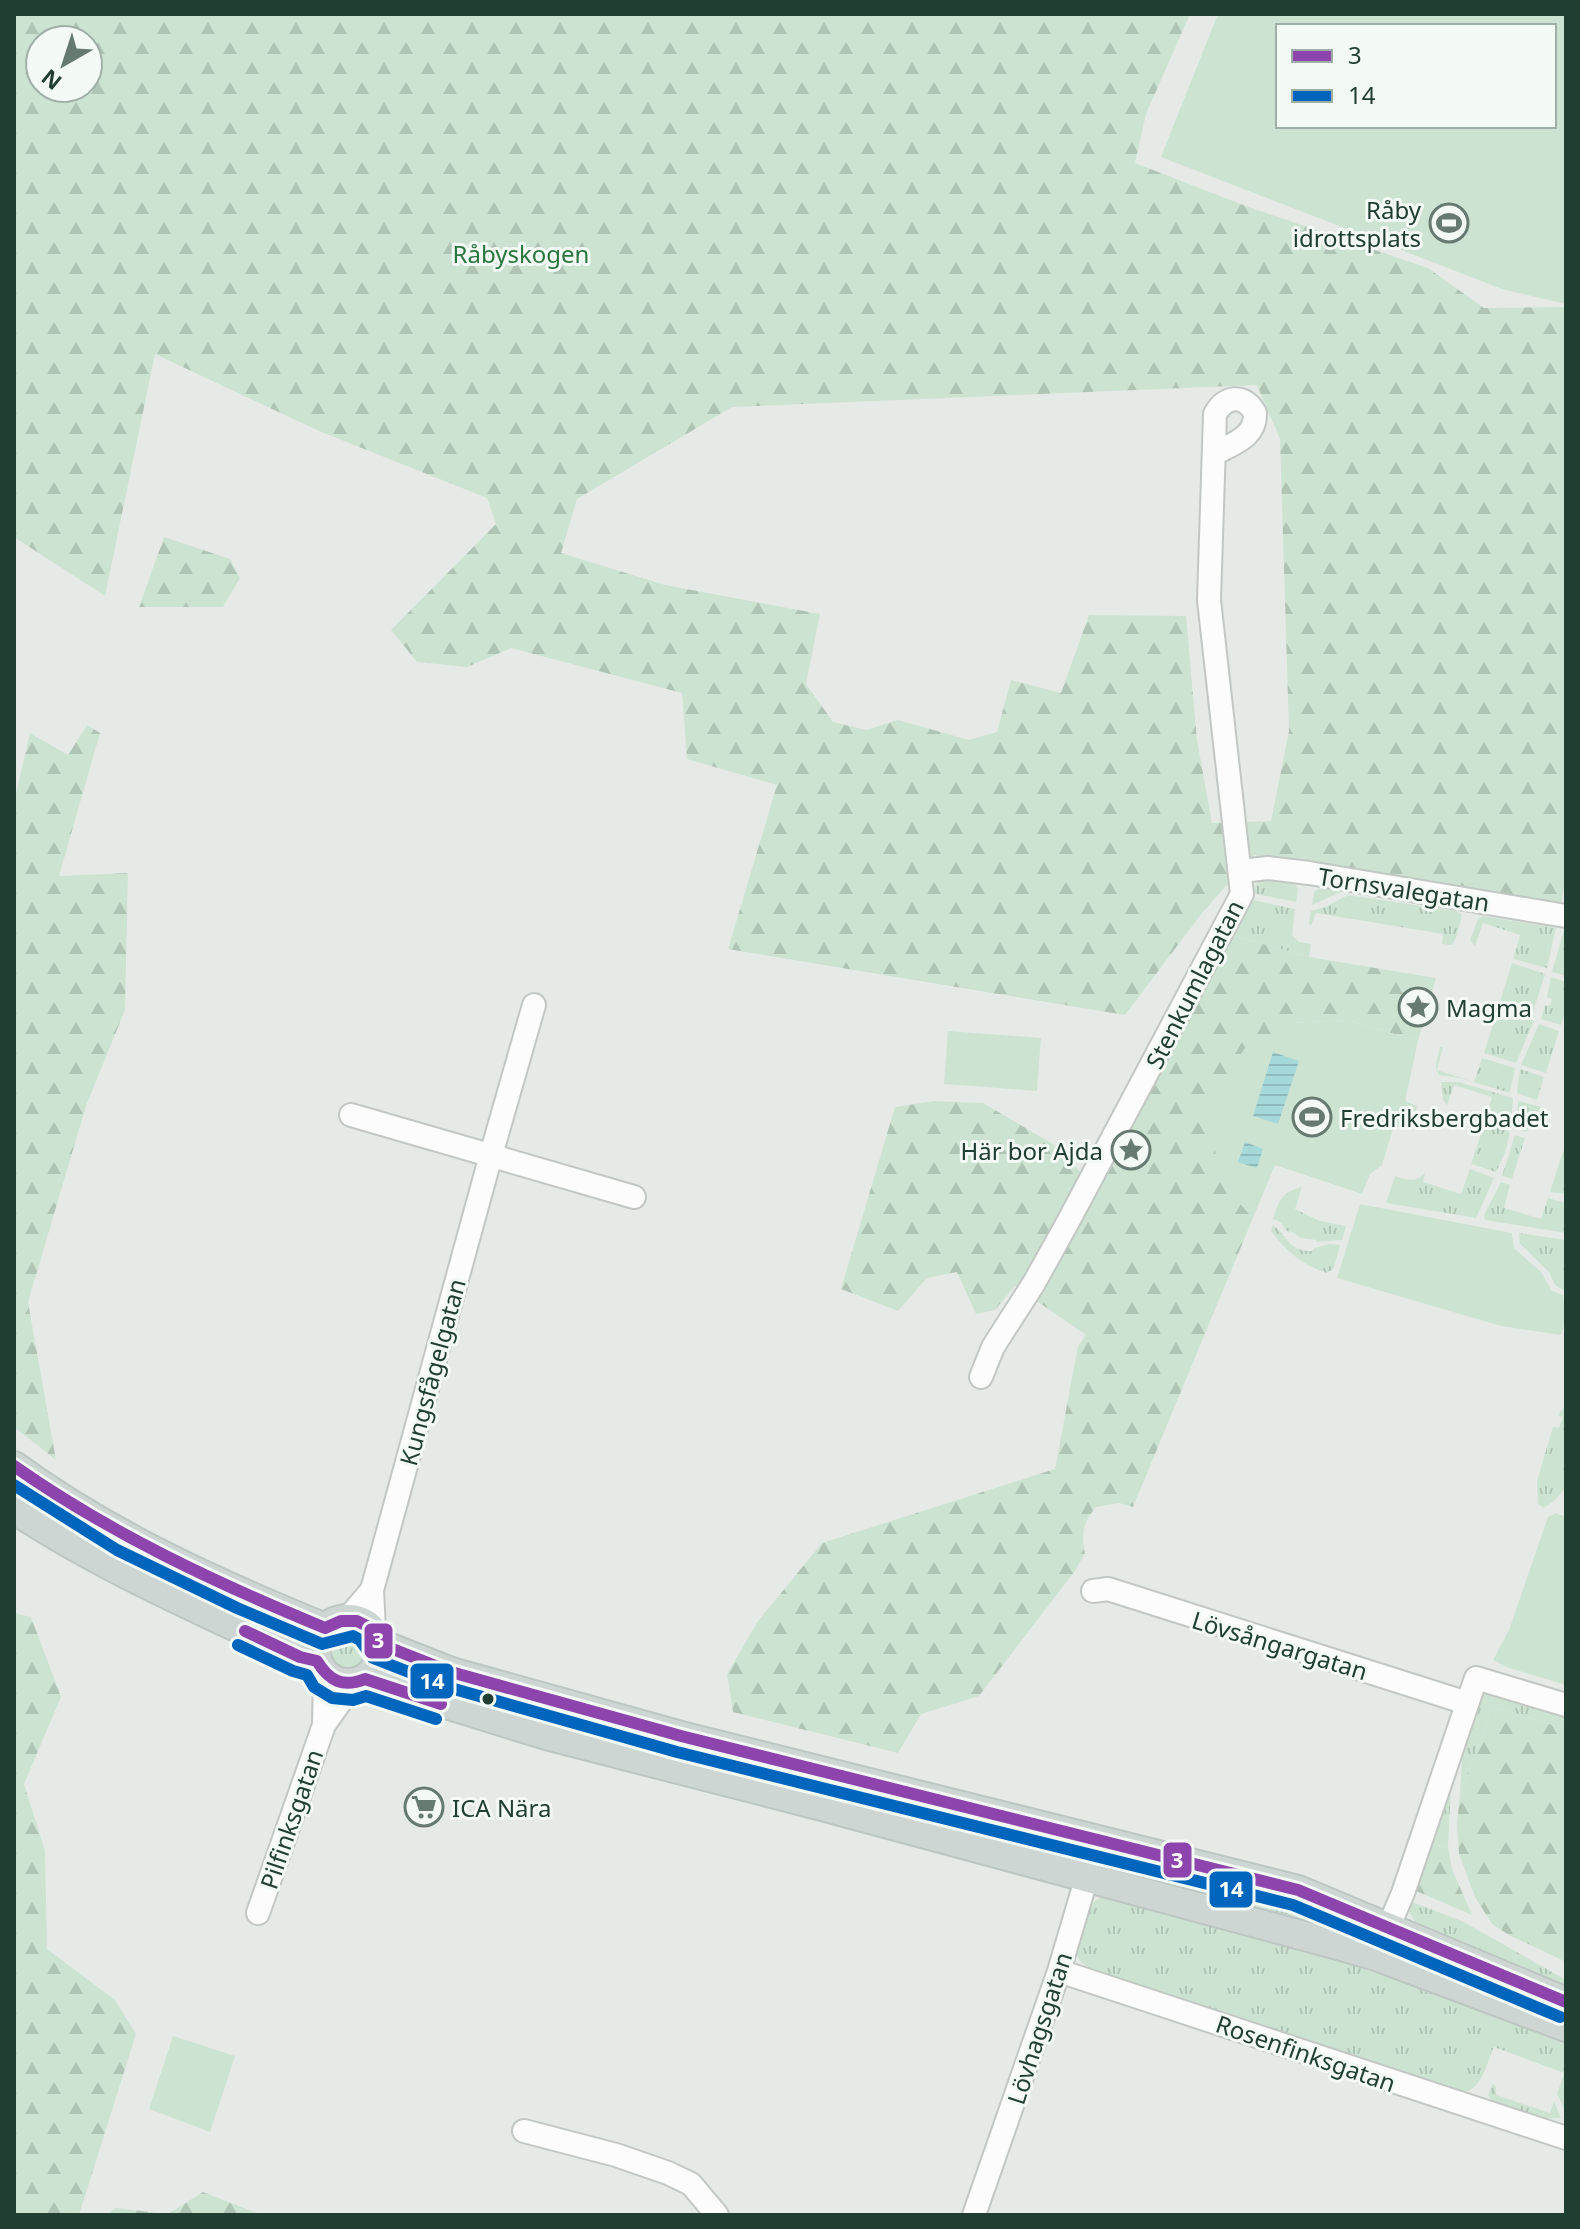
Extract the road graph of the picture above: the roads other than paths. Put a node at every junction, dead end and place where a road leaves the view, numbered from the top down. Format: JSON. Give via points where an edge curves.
{"nodes":[{"id":1,"x":1216,"y":453,"type":"dead end"},
{"id":2,"x":1241,"y":871,"type":"junction"},
{"id":3,"x":1566,"y":916,"type":"edge"},
{"id":4,"x":534,"y":1005,"type":"dead end"},
{"id":5,"x":351,"y":1115,"type":"dead end"},
{"id":6,"x":491,"y":1155,"type":"junction"},
{"id":7,"x":634,"y":1197,"type":"dead end"},
{"id":8,"x":981,"y":1377,"type":"dead end"},
{"id":9,"x":14,"y":1466,"type":"edge"},
{"id":10,"x":14,"y":1509,"type":"edge"},
{"id":11,"x":372,"y":1590,"type":"junction"},
{"id":12,"x":1093,"y":1591,"type":"dead end"},
{"id":13,"x":336,"y":1623,"type":"junction"},
{"id":14,"x":377,"y":1638,"type":"junction"},
{"id":15,"x":321,"y":1668,"type":"junction"},
{"id":16,"x":359,"y":1682,"type":"junction"},
{"id":17,"x":1467,"y":1703,"type":"junction"},
{"id":18,"x":1566,"y":1705,"type":"edge"},
{"id":19,"x":324,"y":1725,"type":"junction"},
{"id":20,"x":1098,"y":1839,"type":"junction"},
{"id":21,"x":1088,"y":1876,"type":"junction"},
{"id":22,"x":258,"y":1913,"type":"dead end"},
{"id":23,"x":1388,"y":1928,"type":"junction"},
{"id":24,"x":1376,"y":1956,"type":"junction"},
{"id":25,"x":1059,"y":1971,"type":"junction"},
{"id":26,"x":1566,"y":2002,"type":"edge"},
{"id":27,"x":1566,"y":2027,"type":"edge"},
{"id":28,"x":524,"y":2131,"type":"dead end"},
{"id":29,"x":1561,"y":2132,"type":"edge"},
{"id":30,"x":717,"y":2215,"type":"edge"},
{"id":31,"x":974,"y":2215,"type":"edge"}],
"edges":[{"from":1,"to":2,"type":"street","name":"Stenkumlagatan","via":[[1209,600]]},
{"from":2,"to":3,"type":"street","name":"Tornsvalegatan","via":[[1309,873]]},
{"from":2,"to":8,"type":"street","name":"Stenkumlagatan","via":[[1242,894]]},
{"from":4,"to":6,"type":"street","name":"Kungsfågelgatan"},
{"from":5,"to":6,"type":"street"},
{"from":6,"to":7,"type":"street"},
{"from":6,"to":11,"type":"street","name":"Kungsfågelgatan"},
{"from":9,"to":13,"type":"main road","via":[[175,1562]]},
{"from":10,"to":15,"type":"main road","via":[[116,1567]]},
{"from":11,"to":13,"type":"street","name":"Kungsfågelgatan"},
{"from":11,"to":14,"type":"street","name":"Kungsfågelgatan"},
{"from":12,"to":17,"type":"street","name":"Lövsångargatan","via":[[1108,1589]]},
{"from":13,"to":14,"type":"main road","via":[[367,1624]]},
{"from":13,"to":15,"type":"main road","via":[[315,1649]]},
{"from":14,"to":16,"type":"main road","via":[[377,1665]]},
{"from":14,"to":20,"type":"main road","via":[[451,1672],[681,1736]]},
{"from":15,"to":16,"type":"main road","via":[[338,1683]]},
{"from":15,"to":19,"type":"street","name":"Pilfinksgatan"},
{"from":16,"to":19,"type":"street","name":"Pilfinksgatan"},
{"from":16,"to":21,"type":"main road"},
{"from":17,"to":18,"type":"street","via":[[1476,1678]]},
{"from":17,"to":23,"type":"street"},
{"from":19,"to":22,"type":"street","name":"Pilfinksgatan"},
{"from":20,"to":21,"type":"street","name":"Lövhagsgatan"},
{"from":20,"to":23,"type":"main road","via":[[1298,1890]]},
{"from":21,"to":24,"type":"main road"},
{"from":21,"to":25,"type":"street","name":"Lövhagsgatan"},
{"from":23,"to":24,"type":"street"},
{"from":23,"to":26,"type":"main road"},
{"from":24,"to":27,"type":"main road"},
{"from":25,"to":29,"type":"street","name":"Rosenfinksgatan"},
{"from":25,"to":31,"type":"street","name":"Lövhagsgatan"},
{"from":28,"to":30,"type":"street","via":[[668,2173],[691,2184]]}]}
